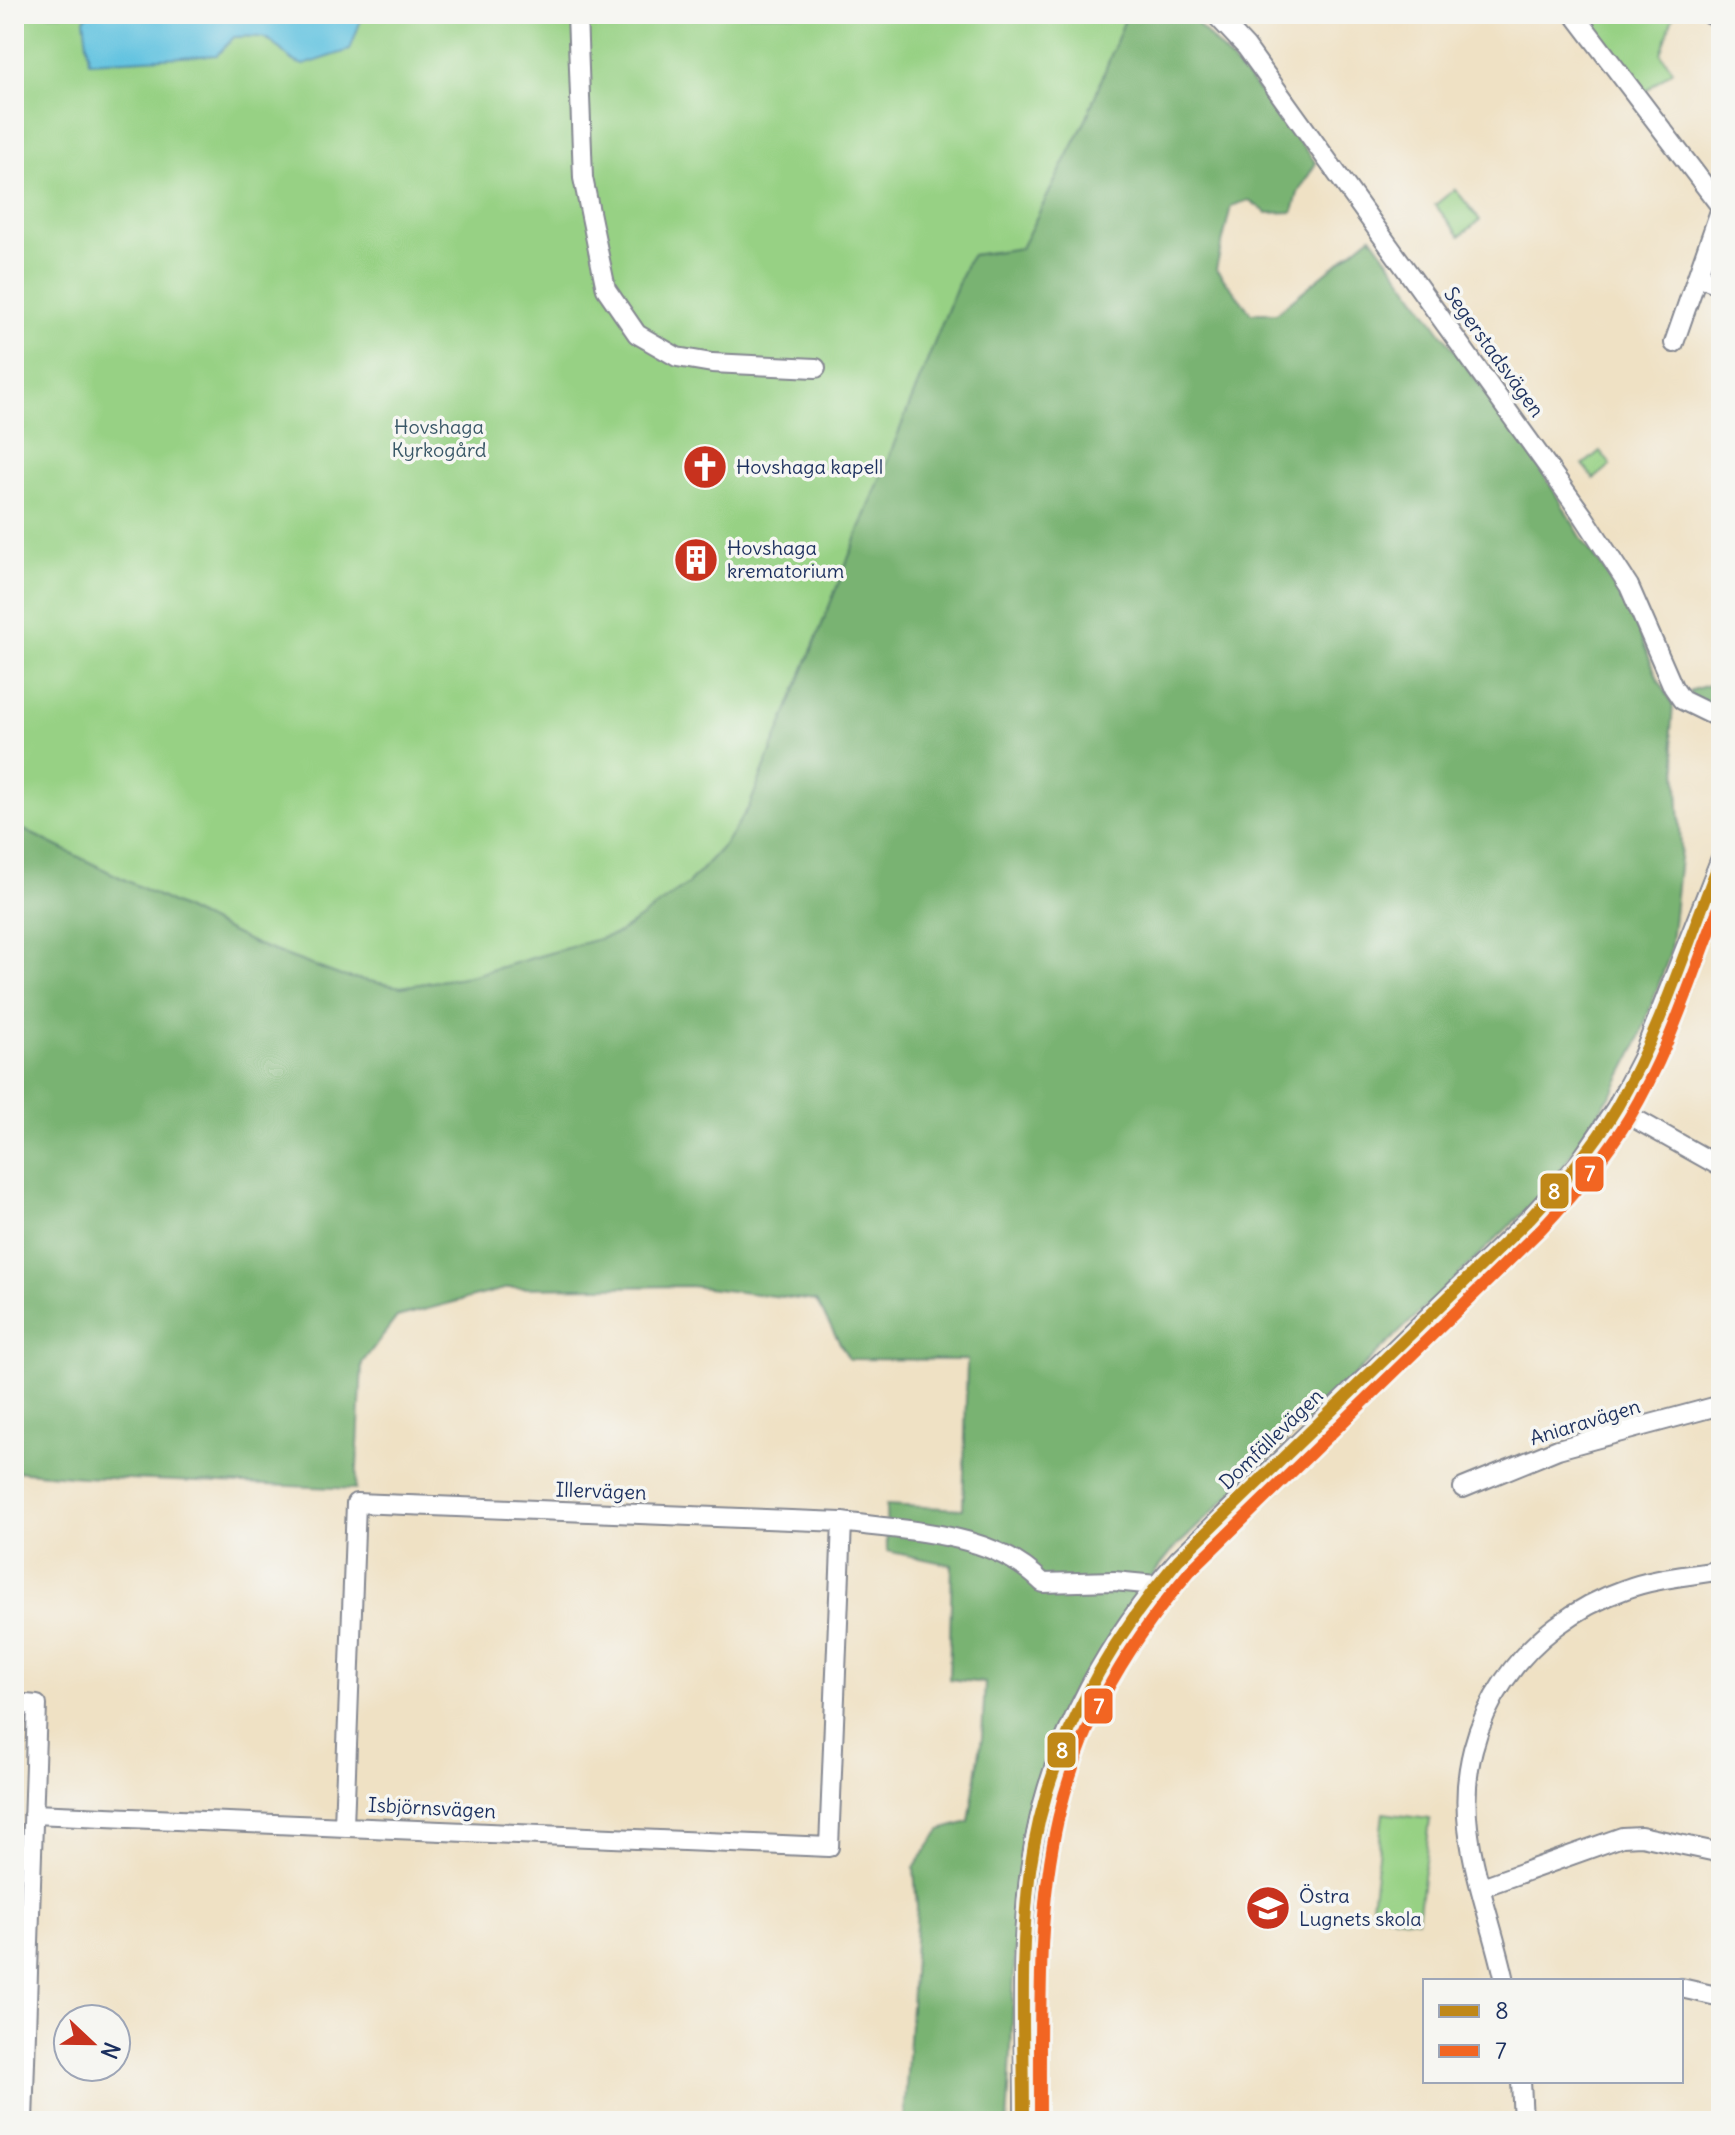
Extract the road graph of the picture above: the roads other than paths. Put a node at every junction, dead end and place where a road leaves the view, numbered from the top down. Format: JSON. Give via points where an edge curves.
{"nodes":[{"id":1,"x":577,"y":14,"type":"edge"},
{"id":2,"x":1215,"y":14,"type":"edge"},
{"id":3,"x":1574,"y":14,"type":"edge"},
{"id":4,"x":1709,"y":14,"type":"edge"},
{"id":5,"x":1721,"y":18,"type":"edge"},
{"id":6,"x":1721,"y":208,"type":"edge"},
{"id":7,"x":1698,"y":276,"type":"junction"},
{"id":8,"x":1721,"y":285,"type":"edge"},
{"id":9,"x":1674,"y":343,"type":"dead end"},
{"id":10,"x":816,"y":368,"type":"dead end"},
{"id":11,"x":1721,"y":719,"type":"edge"},
{"id":12,"x":1721,"y":858,"type":"edge"},
{"id":13,"x":1616,"y":1108,"type":"junction"},
{"id":14,"x":1721,"y":1167,"type":"edge"},
{"id":15,"x":1721,"y":1405,"type":"edge"},
{"id":16,"x":1463,"y":1488,"type":"dead end"},
{"id":17,"x":842,"y":1522,"type":"junction"},
{"id":18,"x":1721,"y":1570,"type":"edge"},
{"id":19,"x":1156,"y":1585,"type":"junction"},
{"id":20,"x":14,"y":1703,"type":"edge"},
{"id":21,"x":33,"y":1814,"type":"junction"},
{"id":22,"x":344,"y":1826,"type":"junction"},
{"id":23,"x":1721,"y":1853,"type":"edge"},
{"id":24,"x":1482,"y":1887,"type":"junction"},
{"id":25,"x":1505,"y":1979,"type":"edge"},
{"id":26,"x":1683,"y":1988,"type":"edge"},
{"id":27,"x":1721,"y":1997,"type":"edge"},
{"id":28,"x":20,"y":1998,"type":"edge"},
{"id":29,"x":1521,"y":2083,"type":"edge"},
{"id":30,"x":23,"y":2121,"type":"edge"},
{"id":31,"x":1024,"y":2121,"type":"edge"},
{"id":32,"x":1523,"y":2121,"type":"edge"}],
"edges":[{"from":1,"to":10,"type":"street","via":[[583,178],[606,289],[637,334],[677,357]]},
{"from":2,"to":11,"type":"street","name":"Segerstadsvägen","via":[[1246,47],[1576,504],[1629,586],[1682,700]]},
{"from":3,"to":6,"type":"street"},
{"from":4,"to":5,"type":"street"},
{"from":6,"to":7,"type":"street"},
{"from":7,"to":8,"type":"street"},
{"from":7,"to":9,"type":"street"},
{"from":12,"to":13,"type":"street","name":"Domfällevägen","via":[[1642,1058]]},
{"from":13,"to":14,"type":"street"},
{"from":13,"to":19,"type":"street","name":"Domfällevägen","via":[[1577,1166],[1538,1210]]},
{"from":15,"to":16,"type":"street","name":"Aniaravägen","via":[[1558,1449]]},
{"from":17,"to":19,"type":"street","via":[[969,1540],[1024,1564],[1043,1583]]},
{"from":17,"to":22,"type":"street","name":"Illervägen","via":[[356,1503]]},
{"from":17,"to":22,"type":"street","name":"Isbjörnsvägen","via":[[829,1847]]},
{"from":18,"to":24,"type":"street","via":[[1627,1588],[1595,1604],[1544,1634],[1501,1681],[1481,1723],[1468,1780],[1468,1829]]},
{"from":19,"to":31,"type":"street","name":"Domfällevägen","via":[[1080,1705],[1036,1833],[1026,1913]]},
{"from":20,"to":21,"type":"street","via":[[37,1705]]},
{"from":21,"to":22,"type":"street","name":"Isbjörnsvägen"},
{"from":21,"to":28,"type":"street"},
{"from":23,"to":24,"type":"street","via":[[1641,1836],[1622,1837]]},
{"from":24,"to":25,"type":"street"},
{"from":26,"to":27,"type":"street"},
{"from":28,"to":30,"type":"street"},
{"from":29,"to":32,"type":"street"}]}
